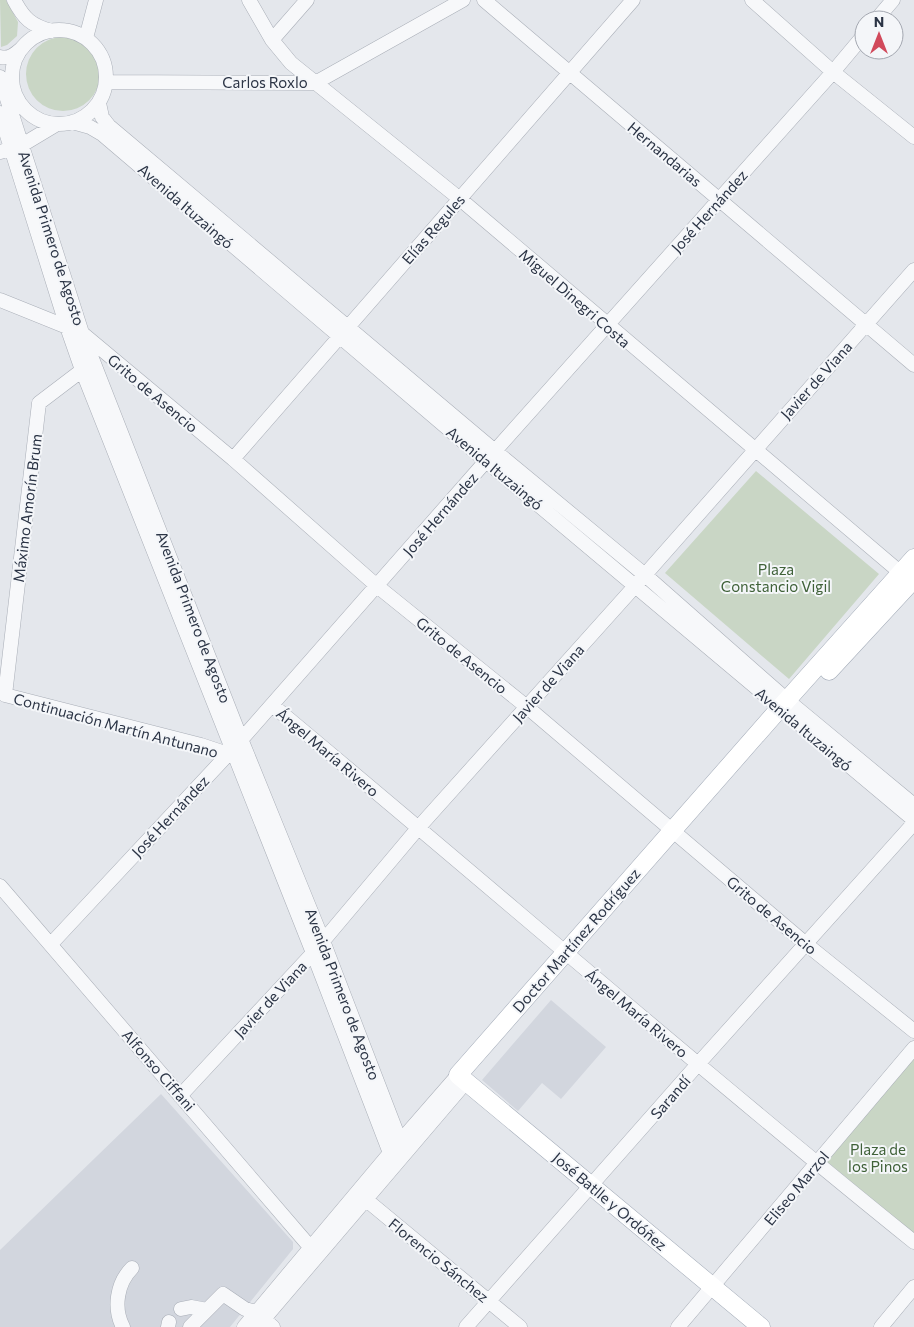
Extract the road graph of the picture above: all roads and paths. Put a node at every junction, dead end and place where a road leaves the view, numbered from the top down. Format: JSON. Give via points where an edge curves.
{"nodes":[{"id":1,"x":14,"y":0,"type":"edge"},
{"id":2,"x":96,"y":0,"type":"edge"},
{"id":3,"x":249,"y":0,"type":"edge"},
{"id":4,"x":307,"y":0,"type":"edge"},
{"id":5,"x":463,"y":0,"type":"edge"},
{"id":6,"x":484,"y":0,"type":"edge"},
{"id":7,"x":633,"y":0,"type":"edge"},
{"id":8,"x":752,"y":0,"type":"edge"},
{"id":9,"x":893,"y":0,"type":"edge"},
{"id":10,"x":884,"y":10,"type":"edge"},
{"id":11,"x":51,"y":31,"type":"junction"},
{"id":12,"x":86,"y":38,"type":"junction"},
{"id":13,"x":272,"y":40,"type":"junction"},
{"id":14,"x":23,"y":46,"type":"junction"},
{"id":15,"x":854,"y":47,"type":"edge"},
{"id":16,"x":0,"y":57,"type":"edge"},
{"id":17,"x":833,"y":72,"type":"junction"},
{"id":18,"x":570,"y":73,"type":"junction"},
{"id":19,"x":1,"y":81,"type":"edge"},
{"id":20,"x":106,"y":82,"type":"junction"},
{"id":21,"x":315,"y":83,"type":"junction"},
{"id":22,"x":15,"y":94,"type":"junction"},
{"id":23,"x":99,"y":103,"type":"junction"},
{"id":24,"x":0,"y":113,"type":"edge"},
{"id":25,"x":72,"y":122,"type":"junction"},
{"id":26,"x":57,"y":124,"type":"junction"},
{"id":27,"x":914,"y":138,"type":"edge"},
{"id":28,"x":11,"y":149,"type":"edge"},
{"id":29,"x":460,"y":199,"type":"junction"},
{"id":30,"x":719,"y":200,"type":"junction"},
{"id":31,"x":914,"y":270,"type":"edge"},
{"id":32,"x":0,"y":300,"type":"edge"},
{"id":33,"x":866,"y":324,"type":"junction"},
{"id":34,"x":607,"y":325,"type":"junction"},
{"id":35,"x":67,"y":327,"type":"junction"},
{"id":36,"x":343,"y":331,"type":"junction"},
{"id":37,"x":82,"y":333,"type":"junction"},
{"id":38,"x":106,"y":353,"type":"junction"},
{"id":39,"x":88,"y":365,"type":"junction"},
{"id":40,"x":914,"y":365,"type":"edge"},
{"id":41,"x":754,"y":450,"type":"junction"},
{"id":42,"x":490,"y":456,"type":"junction"},
{"id":43,"x":232,"y":459,"type":"junction"},
{"id":44,"x":914,"y":558,"type":"edge"},
{"id":45,"x":640,"y":580,"type":"junction"},
{"id":46,"x":910,"y":580,"type":"edge"},
{"id":47,"x":377,"y":586,"type":"junction"},
{"id":48,"x":2,"y":698,"type":"edge"},
{"id":49,"x":272,"y":704,"type":"junction"},
{"id":50,"x":527,"y":707,"type":"junction"},
{"id":51,"x":788,"y":708,"type":"junction"},
{"id":52,"x":234,"y":747,"type":"junction"},
{"id":53,"x":914,"y":805,"type":"edge"},
{"id":54,"x":914,"y":822,"type":"edge"},
{"id":55,"x":419,"y":827,"type":"junction"},
{"id":56,"x":677,"y":834,"type":"junction"},
{"id":57,"x":0,"y":886,"type":"edge"},
{"id":58,"x":323,"y":941,"type":"junction"},
{"id":59,"x":50,"y":944,"type":"junction"},
{"id":60,"x":806,"y":944,"type":"junction"},
{"id":61,"x":313,"y":953,"type":"junction"},
{"id":62,"x":569,"y":957,"type":"junction"},
{"id":63,"x":914,"y":1031,"type":"edge"},
{"id":64,"x":914,"y":1048,"type":"edge"},
{"id":65,"x":698,"y":1064,"type":"junction"},
{"id":66,"x":462,"y":1079,"type":"junction"},
{"id":67,"x":180,"y":1096,"type":"junction"},
{"id":68,"x":405,"y":1144,"type":"junction"},
{"id":69,"x":394,"y":1157,"type":"junction"},
{"id":70,"x":817,"y":1164,"type":"junction"},
{"id":71,"x":592,"y":1186,"type":"junction"},
{"id":72,"x":361,"y":1196,"type":"junction"},
{"id":73,"x":914,"y":1242,"type":"edge"},
{"id":74,"x":314,"y":1251,"type":"junction"},
{"id":75,"x":132,"y":1268,"type":"dead end"},
{"id":76,"x":712,"y":1287,"type":"junction"},
{"id":77,"x":914,"y":1287,"type":"edge"},
{"id":78,"x":490,"y":1301,"type":"junction"},
{"id":79,"x":181,"y":1308,"type":"dead end"},
{"id":80,"x":207,"y":1310,"type":"junction"},
{"id":81,"x":263,"y":1321,"type":"edge"},
{"id":82,"x":123,"y":1327,"type":"edge"},
{"id":83,"x":190,"y":1327,"type":"edge"},
{"id":84,"x":244,"y":1327,"type":"edge"},
{"id":85,"x":466,"y":1327,"type":"edge"},
{"id":86,"x":520,"y":1327,"type":"edge"},
{"id":87,"x":678,"y":1327,"type":"edge"},
{"id":88,"x":761,"y":1327,"type":"edge"},
{"id":89,"x":881,"y":1327,"type":"edge"}],
"edges":[{"from":1,"to":11,"type":"street","via":[[28,21]]},
{"from":2,"to":12,"type":"street"},
{"from":3,"to":13,"type":"street","name":"Miguel Dinegri Costa"},
{"from":4,"to":13,"type":"street"},
{"from":5,"to":21,"type":"street","name":"Carlos Roxlo"},
{"from":6,"to":18,"type":"street","name":"Hernandarias"},
{"from":7,"to":18,"type":"street","name":"Elías Regules"},
{"from":8,"to":17,"type":"street"},
{"from":9,"to":10,"type":"street"},
{"from":11,"to":12,"type":"street","via":[[74,32]]},
{"from":11,"to":14,"type":"street","via":[[34,37]]},
{"from":12,"to":20,"type":"street","via":[[102,57]]},
{"from":13,"to":21,"type":"street","name":"Miguel Dinegri Costa","via":[[291,63]]},
{"from":14,"to":16,"type":"street","via":[[13,56]]},
{"from":14,"to":22,"type":"street","via":[[12,72]]},
{"from":15,"to":17,"type":"street","name":"José Hernández"},
{"from":17,"to":27,"type":"street"},
{"from":17,"to":30,"type":"street","name":"José Hernández"},
{"from":18,"to":29,"type":"street","name":"Elías Regules"},
{"from":18,"to":30,"type":"street","name":"Hernandarias"},
{"from":19,"to":22,"type":"street"},
{"from":19,"to":28,"type":"street","name":"Avenida Primero de Agosto"},
{"from":20,"to":21,"type":"street","name":"Carlos Roxlo"},
{"from":20,"to":23,"type":"street"},
{"from":21,"to":29,"type":"street","name":"Miguel Dinegri Costa"},
{"from":22,"to":26,"type":"street","via":[[27,112]]},
{"from":23,"to":25,"type":"street"},
{"from":23,"to":36,"type":"street","name":"Avenida Ituzaingó","via":[[102,117],[109,126]]},
{"from":24,"to":28,"type":"street","name":"Avenida Primero de Agosto"},
{"from":25,"to":26,"type":"street"},
{"from":25,"to":36,"type":"street","name":"Avenida Ituzaingó","via":[[102,134]]},
{"from":26,"to":28,"type":"street"},
{"from":28,"to":35,"type":"street","name":"Avenida Primero de Agosto"},
{"from":28,"to":37,"type":"street","name":"Avenida Primero de Agosto"},
{"from":29,"to":34,"type":"street","name":"Miguel Dinegri Costa"},
{"from":29,"to":36,"type":"street","name":"Elías Regules"},
{"from":30,"to":33,"type":"street","name":"Hernandarias"},
{"from":30,"to":34,"type":"street","name":"José Hernández"},
{"from":31,"to":33,"type":"street","name":"Javier de Viana"},
{"from":32,"to":35,"type":"street"},
{"from":33,"to":40,"type":"street","name":"Hernandarias"},
{"from":33,"to":41,"type":"street","name":"Javier de Viana"},
{"from":34,"to":41,"type":"street","name":"Miguel Dinegri Costa"},
{"from":34,"to":42,"type":"street","name":"José Hernández"},
{"from":35,"to":37,"type":"street"},
{"from":35,"to":39,"type":"street","name":"Avenida Primero de Agosto"},
{"from":36,"to":42,"type":"street","name":"Avenida Ituzaingó"},
{"from":36,"to":43,"type":"street","name":"Elías Regules"},
{"from":37,"to":38,"type":"street","name":"Grito de Asencio"},
{"from":37,"to":39,"type":"street","name":"Avenida Primero de Agosto"},
{"from":38,"to":39,"type":"street","name":"Máximo Amorín Brum"},
{"from":38,"to":43,"type":"street","name":"Grito de Asencio"},
{"from":39,"to":48,"type":"street","name":"Máximo Amorín Brum","via":[[39,404]]},
{"from":39,"to":52,"type":"street","name":"Avenida Primero de Agosto"},
{"from":41,"to":45,"type":"street","name":"Javier de Viana"},
{"from":41,"to":46,"type":"street","name":"Miguel Dinegri Costa"},
{"from":42,"to":45,"type":"street","name":"Avenida Ituzaingó"},
{"from":42,"to":47,"type":"street","name":"José Hernández"},
{"from":43,"to":47,"type":"street","name":"Grito de Asencio"},
{"from":44,"to":46,"type":"main road","name":"Doctor Martínez Rodríguez"},
{"from":45,"to":50,"type":"street","name":"Javier de Viana"},
{"from":45,"to":51,"type":"street","name":"Avenida Ituzaingó"},
{"from":46,"to":51,"type":"main road","name":"Doctor Martínez Rodríguez"},
{"from":47,"to":49,"type":"street","name":"José Hernández"},
{"from":47,"to":50,"type":"street","name":"Grito de Asencio"},
{"from":48,"to":52,"type":"street","name":"Continuación Martín Antunano","via":[[201,745]]},
{"from":49,"to":52,"type":"street","name":"José Hernández"},
{"from":49,"to":55,"type":"street","name":"Ángel María Rivero"},
{"from":50,"to":55,"type":"street","name":"Javier de Viana"},
{"from":50,"to":56,"type":"street","name":"Grito de Asencio"},
{"from":51,"to":53,"type":"street","name":"Avenida Ituzaingó"},
{"from":51,"to":54,"type":"street","name":"Avenida Ituzaingó"},
{"from":51,"to":56,"type":"main road","name":"Doctor Martínez Rodríguez"},
{"from":52,"to":58,"type":"street","name":"Avenida Primero de Agosto"},
{"from":52,"to":59,"type":"street","name":"José Hernández"},
{"from":52,"to":61,"type":"street","name":"Avenida Primero de Agosto"},
{"from":54,"to":60,"type":"street","name":"Sarandí"},
{"from":55,"to":58,"type":"street","name":"Javier de Viana"},
{"from":55,"to":62,"type":"street","name":"Ángel María Rivero"},
{"from":56,"to":60,"type":"street","name":"Grito de Asencio"},
{"from":56,"to":62,"type":"main road","name":"Doctor Martínez Rodríguez"},
{"from":57,"to":59,"type":"street","name":"Alfonso Ciffani"},
{"from":58,"to":61,"type":"street","name":"Javier de Viana"},
{"from":58,"to":68,"type":"street","name":"Avenida Primero de Agosto"},
{"from":59,"to":67,"type":"street","name":"Alfonso Ciffani"},
{"from":60,"to":63,"type":"street","name":"Grito de Asencio"},
{"from":60,"to":65,"type":"street","name":"Sarandí"},
{"from":61,"to":67,"type":"street","name":"Javier de Viana"},
{"from":61,"to":69,"type":"street","name":"Avenida Primero de Agosto"},
{"from":62,"to":65,"type":"street","name":"Ángel María Rivero"},
{"from":62,"to":66,"type":"main road","name":"Doctor Martínez Rodríguez"},
{"from":64,"to":70,"type":"street","name":"Eliseo Marzol"},
{"from":65,"to":70,"type":"street","name":"Ángel María Rivero"},
{"from":65,"to":71,"type":"street","name":"Sarandí"},
{"from":66,"to":68,"type":"street","name":"Doctor Martínez Rodríguez"},
{"from":66,"to":71,"type":"main road","name":"José Batlle y Ordóñez"},
{"from":67,"to":74,"type":"street","name":"Alfonso Ciffani"},
{"from":68,"to":69,"type":"street","name":"Doctor Martínez Rodríguez"},
{"from":69,"to":72,"type":"street","name":"Doctor Martínez Rodríguez"},
{"from":70,"to":73,"type":"street","name":"Ángel María Rivero"},
{"from":70,"to":76,"type":"street","name":"Eliseo Marzol"},
{"from":71,"to":76,"type":"main road","name":"José Batlle y Ordóñez"},
{"from":71,"to":78,"type":"street","name":"Sarandí"},
{"from":72,"to":74,"type":"street","name":"Doctor Martínez Rodríguez"},
{"from":72,"to":78,"type":"street","name":"Florencio Sánchez"},
{"from":74,"to":81,"type":"street","name":"Doctor Martínez Rodríguez"},
{"from":75,"to":82,"type":"street","via":[[119,1290],[118,1312]]},
{"from":76,"to":87,"type":"street","name":"Eliseo Marzol"},
{"from":76,"to":88,"type":"main road","name":"José Batlle y Ordóñez"},
{"from":77,"to":89,"type":"street"},
{"from":78,"to":85,"type":"street","name":"Sarandí"},
{"from":78,"to":86,"type":"street","name":"Florencio Sánchez"},
{"from":79,"to":80,"type":"street"},
{"from":80,"to":81,"type":"street","via":[[222,1294]]},
{"from":80,"to":83,"type":"street"},
{"from":81,"to":84,"type":"street","name":"Doctor Martínez Rodríguez"}]}
